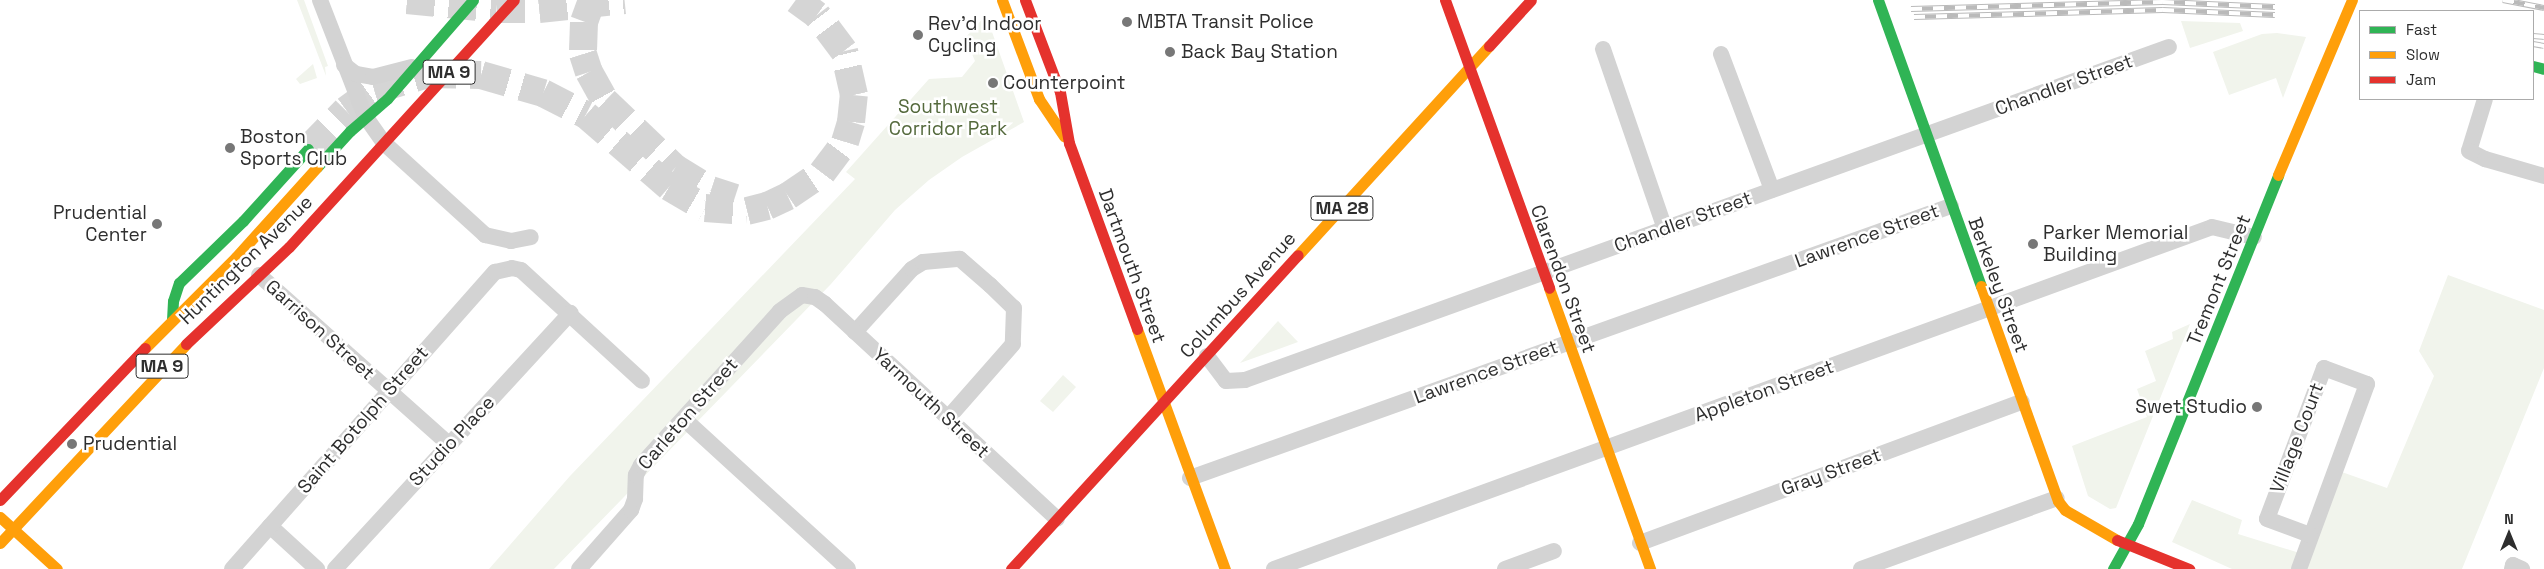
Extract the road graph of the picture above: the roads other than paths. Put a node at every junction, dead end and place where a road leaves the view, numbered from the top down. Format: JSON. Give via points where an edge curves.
{"nodes":[{"id":1,"x":320,"y":0,"type":"edge"},
{"id":2,"x":473,"y":0,"type":"edge"},
{"id":3,"x":514,"y":0,"type":"edge"},
{"id":4,"x":1002,"y":0,"type":"edge"},
{"id":5,"x":1025,"y":0,"type":"edge"},
{"id":6,"x":1445,"y":0,"type":"edge"},
{"id":7,"x":1531,"y":0,"type":"edge"},
{"id":8,"x":1878,"y":0,"type":"edge"},
{"id":9,"x":2352,"y":0,"type":"edge"},
{"id":10,"x":2334,"y":5,"type":"dead end"},
{"id":11,"x":2346,"y":11,"type":"junction"},
{"id":12,"x":2359,"y":16,"type":"edge"},
{"id":13,"x":2169,"y":48,"type":"dead end"},
{"id":14,"x":1603,"y":49,"type":"dead end"},
{"id":15,"x":1722,"y":54,"type":"dead end"},
{"id":16,"x":417,"y":64,"type":"junction"},
{"id":17,"x":344,"y":65,"type":"junction"},
{"id":18,"x":1468,"y":69,"type":"junction"},
{"id":19,"x":2485,"y":100,"type":"edge"},
{"id":20,"x":365,"y":116,"type":"junction"},
{"id":21,"x":1926,"y":135,"type":"junction"},
{"id":22,"x":384,"y":143,"type":"junction"},
{"id":23,"x":1069,"y":143,"type":"junction"},
{"id":24,"x":308,"y":150,"type":"tunnel mouth"},
{"id":25,"x":2544,"y":176,"type":"edge"},
{"id":26,"x":1772,"y":190,"type":"junction"},
{"id":27,"x":1951,"y":206,"type":"junction"},
{"id":28,"x":1665,"y":229,"type":"junction"},
{"id":29,"x":531,"y":236,"type":"dead end"},
{"id":30,"x":2254,"y":237,"type":"junction"},
{"id":31,"x":1542,"y":273,"type":"junction"},
{"id":32,"x":259,"y":275,"type":"junction"},
{"id":33,"x":801,"y":295,"type":"joint"},
{"id":34,"x":1988,"y":309,"type":"junction"},
{"id":35,"x":570,"y":314,"type":"junction"},
{"id":36,"x":172,"y":320,"type":"junction"},
{"id":37,"x":854,"y":332,"type":"junction"},
{"id":38,"x":1568,"y":343,"type":"junction"},
{"id":39,"x":1207,"y":356,"type":"junction"},
{"id":40,"x":642,"y":381,"type":"dead end"},
{"id":41,"x":388,"y":391,"type":"junction"},
{"id":42,"x":1163,"y":402,"type":"junction"},
{"id":43,"x":2022,"y":402,"type":"junction"},
{"id":44,"x":948,"y":418,"type":"junction"},
{"id":45,"x":684,"y":419,"type":"junction"},
{"id":46,"x":448,"y":444,"type":"junction"},
{"id":47,"x":1606,"y":449,"type":"junction"},
{"id":48,"x":1190,"y":478,"type":"junction"},
{"id":49,"x":2057,"y":498,"type":"junction"},
{"id":50,"x":0,"y":500,"type":"edge"},
{"id":51,"x":0,"y":517,"type":"edge"},
{"id":52,"x":1057,"y":519,"type":"junction"},
{"id":53,"x":270,"y":526,"type":"junction"},
{"id":54,"x":13,"y":529,"type":"junction"},
{"id":55,"x":2310,"y":535,"type":"junction"},
{"id":56,"x":0,"y":543,"type":"edge"},
{"id":57,"x":1640,"y":543,"type":"junction"},
{"id":58,"x":2130,"y":543,"type":"junction"},
{"id":59,"x":1554,"y":551,"type":"dead end"},
{"id":60,"x":581,"y":568,"type":"edge"},
{"id":61,"x":57,"y":569,"type":"edge"},
{"id":62,"x":232,"y":569,"type":"edge"},
{"id":63,"x":317,"y":569,"type":"edge"},
{"id":64,"x":335,"y":569,"type":"edge"},
{"id":65,"x":848,"y":569,"type":"edge"},
{"id":66,"x":1011,"y":569,"type":"edge"},
{"id":67,"x":1225,"y":569,"type":"edge"},
{"id":68,"x":1274,"y":569,"type":"edge"},
{"id":69,"x":1505,"y":569,"type":"edge"},
{"id":70,"x":1650,"y":569,"type":"edge"},
{"id":71,"x":1861,"y":569,"type":"edge"},
{"id":72,"x":2113,"y":569,"type":"edge"},
{"id":73,"x":2189,"y":569,"type":"edge"},
{"id":74,"x":2299,"y":569,"type":"edge"},
{"id":75,"x":2512,"y":569,"type":"edge"},
{"id":76,"x":2522,"y":569,"type":"edge"}],
"edges":[{"from":1,"to":17,"type":"street"},
{"from":2,"to":16,"type":"main road","name":"Huntington Avenue","number":"MA 9"},
{"from":3,"to":22,"type":"main road","name":"Huntington Avenue","number":"MA 9"},
{"from":4,"to":23,"type":"main road","name":"Dartmouth Street","via":[[1039,99]]},
{"from":5,"to":23,"type":"main road","name":"Dartmouth Street","via":[[1060,92]]},
{"from":6,"to":18,"type":"main road","name":"Clarendon Street"},
{"from":7,"to":18,"type":"main road","name":"Columbus Avenue","number":"MA 28"},
{"from":8,"to":21,"type":"main road","name":"Berkeley Street"},
{"from":9,"to":11,"type":"main road","name":"Tremont Street"},
{"from":10,"to":11,"type":"main road"},
{"from":11,"to":12,"type":"main road"},
{"from":11,"to":30,"type":"main road","name":"Tremont Street"},
{"from":13,"to":21,"type":"street","name":"Chandler Street"},
{"from":14,"to":28,"type":"street"},
{"from":15,"to":26,"type":"street"},
{"from":16,"to":17,"type":"street","via":[[401,72],[373,77],[356,74]]},
{"from":16,"to":20,"type":"main road","name":"Huntington Avenue","number":"MA 9","via":[[387,99]]},
{"from":17,"to":20,"type":"street"},
{"from":18,"to":31,"type":"main road","name":"Clarendon Street"},
{"from":18,"to":39,"type":"main road","name":"Columbus Avenue","number":"MA 28"},
{"from":19,"to":25,"type":"street","via":[[2469,151],[2485,159]]},
{"from":20,"to":22,"type":"street"},
{"from":20,"to":36,"type":"main road","name":"Huntington Avenue","number":"MA 9","via":[[236,257]]},
{"from":21,"to":26,"type":"street","name":"Chandler Street"},
{"from":21,"to":27,"type":"main road","name":"Berkeley Street"},
{"from":22,"to":29,"type":"street","via":[[486,235],[511,241]]},
{"from":22,"to":32,"type":"main road","name":"Huntington Avenue","number":"MA 9"},
{"from":23,"to":42,"type":"main road","name":"Dartmouth Street"},
{"from":24,"to":36,"type":"main road","via":[[243,221],[179,283]]},
{"from":26,"to":28,"type":"street","name":"Chandler Street"},
{"from":27,"to":34,"type":"main road","name":"Berkeley Street"},
{"from":27,"to":38,"type":"street","name":"Lawrence Street"},
{"from":28,"to":31,"type":"street","name":"Chandler Street"},
{"from":30,"to":34,"type":"street","name":"Appleton Street","via":[[2212,227]]},
{"from":30,"to":58,"type":"main road","name":"Tremont Street"},
{"from":31,"to":38,"type":"main road","name":"Clarendon Street"},
{"from":31,"to":39,"type":"street","name":"Chandler Street","via":[[1245,380],[1226,381]]},
{"from":32,"to":41,"type":"street","name":"Garrison Street"},
{"from":32,"to":54,"type":"main road","name":"Huntington Avenue","number":"MA 9","via":[[166,362]]},
{"from":33,"to":37,"type":"street","name":"Yarmouth Street","via":[[820,300]]},
{"from":33,"to":45,"type":"street","name":"Carleton Street","via":[[780,311]]},
{"from":34,"to":43,"type":"main road","name":"Berkeley Street"},
{"from":34,"to":47,"type":"street","name":"Appleton Street"},
{"from":35,"to":40,"type":"street"},
{"from":35,"to":41,"type":"street","name":"Saint Botolph Street","via":[[518,268],[495,272]]},
{"from":35,"to":46,"type":"street","name":"Studio Place"},
{"from":36,"to":50,"type":"main road","name":"Huntington Avenue","number":"MA 9"},
{"from":37,"to":44,"type":"street","name":"Yarmouth Street"},
{"from":37,"to":44,"type":"street","via":[[912,269],[923,262],[960,259],[990,285],[1014,308],[1013,344]]},
{"from":38,"to":47,"type":"main road","name":"Clarendon Street"},
{"from":38,"to":48,"type":"street","name":"Lawrence Street"},
{"from":39,"to":42,"type":"main road","name":"Columbus Avenue","number":"MA 28"},
{"from":41,"to":46,"type":"street","name":"Garrison Street"},
{"from":41,"to":53,"type":"street","name":"Saint Botolph Street"},
{"from":42,"to":48,"type":"main road","name":"Dartmouth Street"},
{"from":42,"to":52,"type":"main road","name":"Columbus Avenue","number":"MA 28"},
{"from":43,"to":49,"type":"main road","name":"Berkeley Street"},
{"from":43,"to":57,"type":"street","name":"Gray Street"},
{"from":44,"to":52,"type":"street","name":"Yarmouth Street"},
{"from":45,"to":60,"type":"street","name":"Carleton Street","via":[[638,470],[631,510]]},
{"from":45,"to":65,"type":"street"},
{"from":46,"to":64,"type":"street","name":"Studio Place"},
{"from":47,"to":57,"type":"main road","name":"Clarendon Street"},
{"from":47,"to":68,"type":"street","name":"Appleton Street"},
{"from":48,"to":67,"type":"main road","name":"Dartmouth Street"},
{"from":49,"to":58,"type":"main road","name":"Berkeley Street","via":[[2065,510],[2094,529]]},
{"from":49,"to":71,"type":"street"},
{"from":51,"to":54,"type":"main road"},
{"from":52,"to":66,"type":"main road","name":"Columbus Avenue","number":"MA 28"},
{"from":53,"to":62,"type":"street","name":"Saint Botolph Street"},
{"from":53,"to":63,"type":"street"},
{"from":54,"to":56,"type":"main road","name":"Huntington Avenue","number":"MA 9"},
{"from":54,"to":61,"type":"main road"},
{"from":55,"to":55,"type":"street","name":"Village Court","via":[[2367,384],[2324,368],[2267,519]]},
{"from":55,"to":74,"type":"street","name":"Village Court"},
{"from":57,"to":70,"type":"main road","name":"Clarendon Street"},
{"from":58,"to":72,"type":"main road","name":"Tremont Street"},
{"from":58,"to":73,"type":"main road","name":"Berkeley Street"},
{"from":59,"to":69,"type":"street"},
{"from":75,"to":76,"type":"street","via":[[2513,566]]}]}
